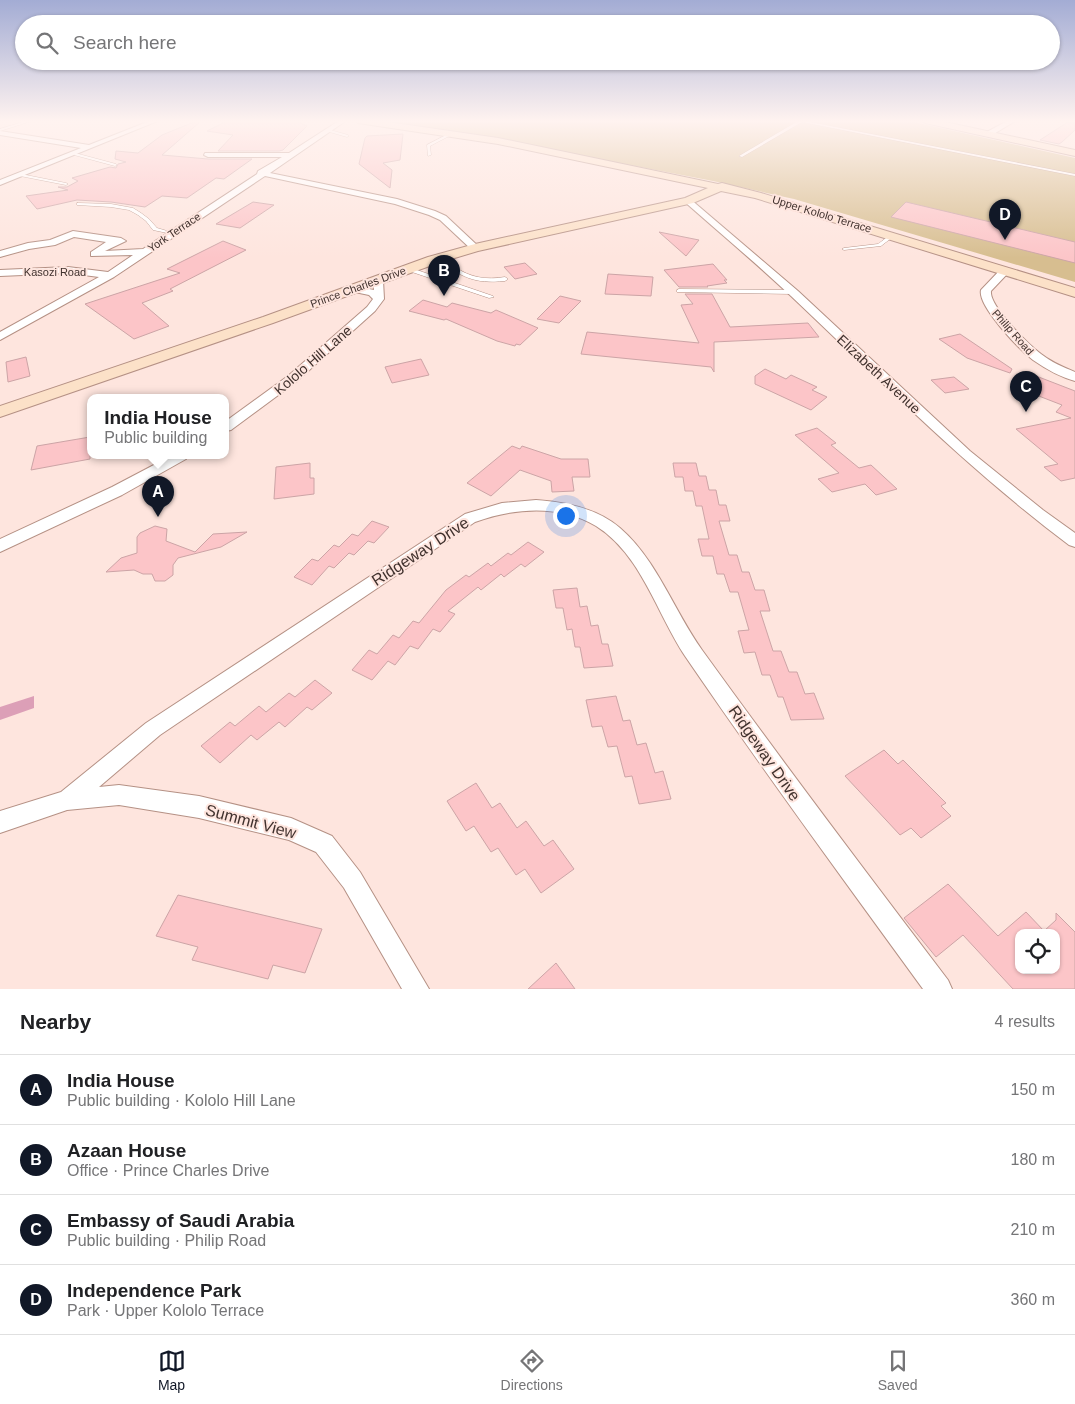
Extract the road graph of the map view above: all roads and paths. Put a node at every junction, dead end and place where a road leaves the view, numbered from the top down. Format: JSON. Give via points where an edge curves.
{"nodes":[{"id":1,"x":44,"y":166,"type":"edge"},
{"id":2,"x":273,"y":166,"type":"edge"},
{"id":3,"x":623,"y":166,"type":"edge"},
{"id":4,"x":1030,"y":166,"type":"edge"},
{"id":5,"x":261,"y":174,"type":"junction"},
{"id":6,"x":21,"y":175,"type":"junction"},
{"id":7,"x":1075,"y":175,"type":"edge"},
{"id":8,"x":0,"y":183,"type":"edge"},
{"id":9,"x":66,"y":184,"type":"dead end"},
{"id":10,"x":722,"y":186,"type":"junction"},
{"id":11,"x":689,"y":201,"type":"junction"},
{"id":12,"x":80,"y":204,"type":"dead end"},
{"id":13,"x":172,"y":233,"type":"junction"},
{"id":14,"x":892,"y":236,"type":"junction"},
{"id":15,"x":475,"y":248,"type":"junction"},
{"id":16,"x":844,"y":249,"type":"dead end"},
{"id":17,"x":143,"y":252,"type":"junction"},
{"id":18,"x":0,"y":254,"type":"edge"},
{"id":19,"x":439,"y":258,"type":"junction"},
{"id":20,"x":408,"y":269,"type":"junction"},
{"id":21,"x":1005,"y":271,"type":"junction"},
{"id":22,"x":0,"y":273,"type":"edge"},
{"id":23,"x":110,"y":275,"type":"junction"},
{"id":24,"x":505,"y":279,"type":"dead end"},
{"id":25,"x":378,"y":280,"type":"junction"},
{"id":26,"x":354,"y":289,"type":"junction"},
{"id":27,"x":679,"y":291,"type":"dead end"},
{"id":28,"x":793,"y":292,"type":"junction"},
{"id":29,"x":1075,"y":293,"type":"edge"},
{"id":30,"x":491,"y":297,"type":"dead end"},
{"id":31,"x":379,"y":299,"type":"junction"},
{"id":32,"x":0,"y":337,"type":"edge"},
{"id":33,"x":1075,"y":377,"type":"edge"},
{"id":34,"x":0,"y":412,"type":"edge"},
{"id":35,"x":229,"y":425,"type":"edge"},
{"id":36,"x":175,"y":459,"type":"edge"},
{"id":37,"x":1075,"y":541,"type":"edge"},
{"id":38,"x":0,"y":546,"type":"edge"},
{"id":39,"x":66,"y":800,"type":"junction"},
{"id":40,"x":0,"y":822,"type":"edge"},
{"id":41,"x":416,"y":989,"type":"edge"},
{"id":42,"x":939,"y":989,"type":"edge"}],
"edges":[{"from":1,"to":6,"type":"street"},
{"from":2,"to":5,"type":"street","name":"York Terrace"},
{"from":3,"to":10,"type":"street","name":"Upper Kololo Terrace"},
{"from":4,"to":7,"type":"lane"},
{"from":5,"to":13,"type":"street","name":"York Terrace"},
{"from":5,"to":15,"type":"street","via":[[432,212],[444,218]]},
{"from":6,"to":8,"type":"street"},
{"from":6,"to":9,"type":"lane"},
{"from":10,"to":11,"type":"street","name":"Prince Charles Drive"},
{"from":10,"to":14,"type":"street","name":"Upper Kololo Terrace"},
{"from":11,"to":15,"type":"street","name":"Prince Charles Drive"},
{"from":11,"to":28,"type":"street","name":"Elizabeth Avenue"},
{"from":12,"to":13,"type":"lane","via":[[131,208],[149,220],[155,229]]},
{"from":13,"to":17,"type":"street","name":"York Terrace"},
{"from":14,"to":16,"type":"lane","via":[[879,245]]},
{"from":14,"to":21,"type":"street","name":"Upper Kololo Terrace"},
{"from":15,"to":19,"type":"street","name":"Prince Charles Drive"},
{"from":17,"to":18,"type":"street","via":[[94,254],[108,244],[121,241],[73,234],[52,243]]},
{"from":17,"to":23,"type":"street","name":"York Terrace"},
{"from":19,"to":20,"type":"street","name":"Prince Charles Drive"},
{"from":19,"to":24,"type":"lane","via":[[471,280],[489,282]]},
{"from":20,"to":25,"type":"street","name":"Prince Charles Drive"},
{"from":20,"to":30,"type":"lane"},
{"from":21,"to":29,"type":"street","name":"Upper Kololo Terrace"},
{"from":21,"to":33,"type":"street","name":"Philip Road","via":[[986,290],[988,303],[1028,351],[1054,369]]},
{"from":22,"to":23,"type":"street","name":"Kasozi Road","via":[[68,270]]},
{"from":23,"to":32,"type":"street","name":"York Terrace"},
{"from":25,"to":26,"type":"street","name":"Prince Charles Drive"},
{"from":25,"to":31,"type":"street"},
{"from":26,"to":31,"type":"street","via":[[373,293]]},
{"from":26,"to":34,"type":"street","name":"Prince Charles Drive"},
{"from":27,"to":28,"type":"lane"},
{"from":28,"to":37,"type":"street","name":"Elizabeth Avenue","via":[[937,428]]},
{"from":31,"to":35,"type":"street","name":"Kololo Hill Lane","via":[[336,342],[292,379]]},
{"from":36,"to":38,"type":"street","via":[[117,491]]},
{"from":39,"to":40,"type":"street","name":"Ridgeway Drive"},
{"from":39,"to":41,"type":"street","name":"Summit View","via":[[119,795],[199,807],[291,829],[324,844],[352,880]]},
{"from":39,"to":42,"type":"street","name":"Ridgeway Drive","via":[[153,729],[454,527],[487,511],[504,507],[542,506],[570,510],[602,522],[632,551],[683,637]]}]}
